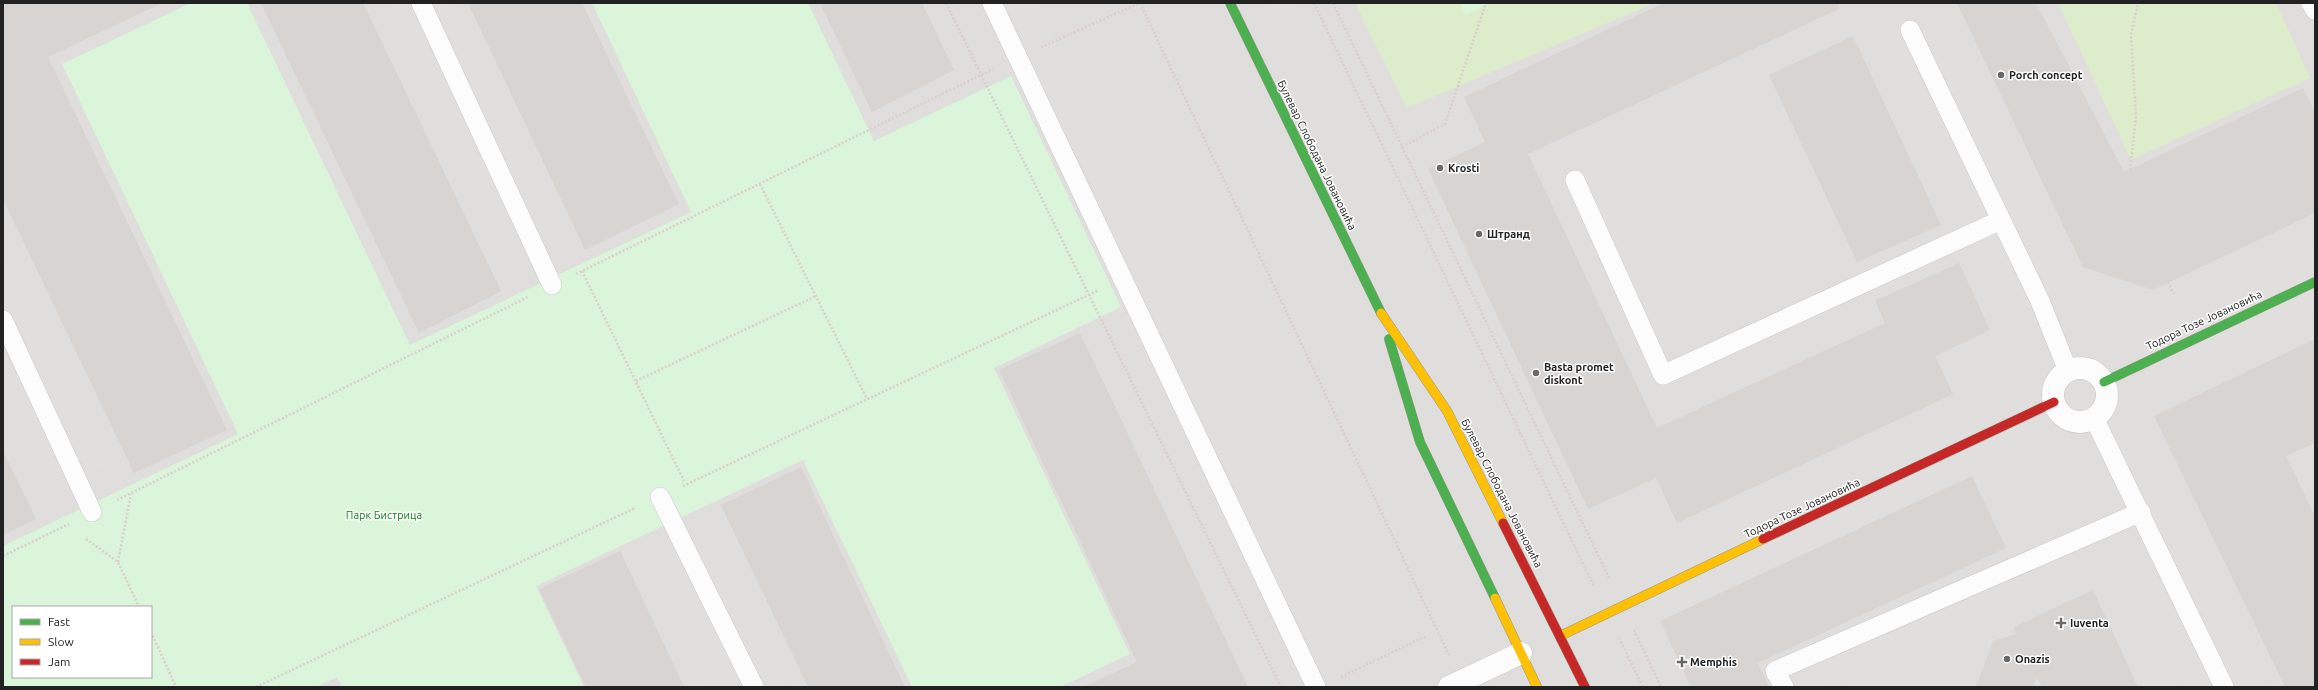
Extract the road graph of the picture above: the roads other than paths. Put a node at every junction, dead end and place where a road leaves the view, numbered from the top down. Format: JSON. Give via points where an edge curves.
{"nodes":[{"id":1,"x":421,"y":3,"type":"edge"},
{"id":2,"x":992,"y":3,"type":"edge"},
{"id":3,"x":1230,"y":3,"type":"edge"},
{"id":4,"x":2311,"y":3,"type":"edge"},
{"id":5,"x":2315,"y":10,"type":"edge"},
{"id":6,"x":1910,"y":30,"type":"dead end"},
{"id":7,"x":1576,"y":180,"type":"dead end"},
{"id":8,"x":2001,"y":220,"type":"junction"},
{"id":9,"x":2315,"y":282,"type":"edge"},
{"id":10,"x":552,"y":285,"type":"road end"},
{"id":11,"x":1383,"y":318,"type":"junction"},
{"id":12,"x":3,"y":320,"type":"edge"},
{"id":13,"x":2068,"y":371,"type":"junction"},
{"id":14,"x":2104,"y":382,"type":"junction"},
{"id":15,"x":2054,"y":402,"type":"junction"},
{"id":16,"x":2094,"y":418,"type":"junction"},
{"id":17,"x":660,"y":496,"type":"road end"},
{"id":18,"x":92,"y":512,"type":"road end"},
{"id":19,"x":2141,"y":512,"type":"junction"},
{"id":20,"x":1560,"y":636,"type":"junction"},
{"id":21,"x":1521,"y":653,"type":"junction"},
{"id":22,"x":1455,"y":684,"type":"edge"},
{"id":23,"x":754,"y":687,"type":"edge"},
{"id":24,"x":1316,"y":687,"type":"edge"},
{"id":25,"x":1537,"y":687,"type":"edge"},
{"id":26,"x":1584,"y":687,"type":"edge"},
{"id":27,"x":1784,"y":687,"type":"edge"},
{"id":28,"x":2224,"y":687,"type":"edge"}],
"edges":[{"from":1,"to":10,"type":"lane"},
{"from":2,"to":24,"type":"lane","via":[[1300,658]]},
{"from":3,"to":11,"type":"street","name":"Булевар Слободана Јовановића"},
{"from":4,"to":5,"type":"lane"},
{"from":6,"to":8,"type":"lane"},
{"from":7,"to":8,"type":"lane","via":[[1663,375]]},
{"from":8,"to":13,"type":"lane","via":[[2040,301]]},
{"from":9,"to":14,"type":"street","name":"Тодора Тозе Јовановића"},
{"from":11,"to":20,"type":"street","name":"Булевар Слободана Јовановића","via":[[1447,412]]},
{"from":11,"to":21,"type":"street","name":"Булевар Слободана Јовановића","via":[[1420,442]]},
{"from":12,"to":18,"type":"lane"},
{"from":13,"to":14,"type":"street","via":[[2088,370]]},
{"from":13,"to":15,"type":"street","via":[[2056,384]]},
{"from":14,"to":16,"type":"street","via":[[2106,402],[2102,411]]},
{"from":15,"to":16,"type":"street","via":[[2058,412],[2075,422],[2085,422]]},
{"from":15,"to":20,"type":"street","name":"Тодора Тозе Јовановића"},
{"from":16,"to":19,"type":"lane"},
{"from":17,"to":23,"type":"lane"},
{"from":19,"to":27,"type":"lane","via":[[1775,671]]},
{"from":19,"to":28,"type":"lane"},
{"from":20,"to":26,"type":"street","name":"Булевар Слободана Јовановића"},
{"from":21,"to":22,"type":"street"},
{"from":21,"to":25,"type":"street","name":"Булевар Слободана Јовановића"}]}
